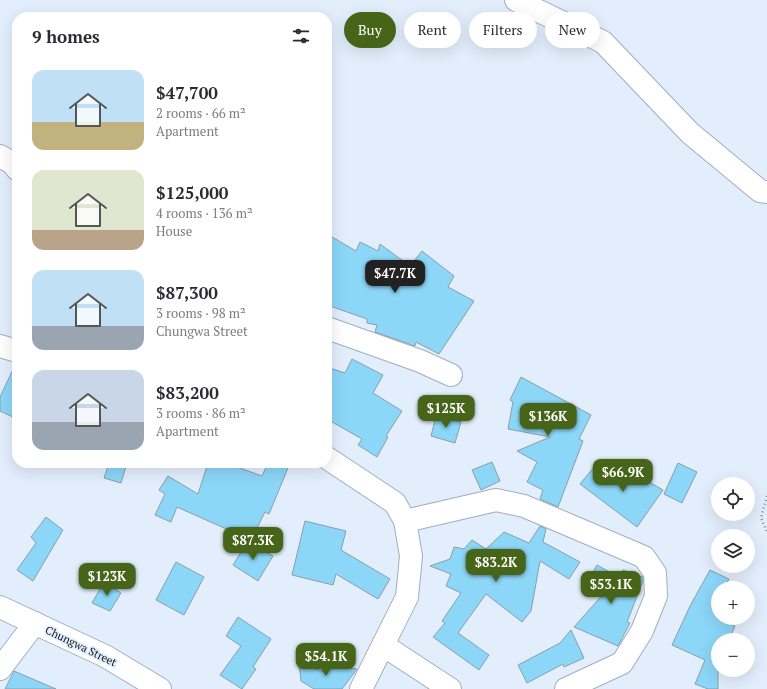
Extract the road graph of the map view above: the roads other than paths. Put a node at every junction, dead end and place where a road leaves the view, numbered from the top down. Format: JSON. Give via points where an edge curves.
{"nodes":[{"id":1,"x":516,"y":0,"type":"edge"},
{"id":2,"x":0,"y":156,"type":"edge"},
{"id":3,"x":12,"y":163,"type":"edge"},
{"id":4,"x":767,"y":192,"type":"edge"},
{"id":5,"x":332,"y":330,"type":"edge"},
{"id":6,"x":0,"y":346,"type":"edge"},
{"id":7,"x":12,"y":350,"type":"edge"},
{"id":8,"x":451,"y":375,"type":"dead end"},
{"id":9,"x":332,"y":461,"type":"edge"},
{"id":10,"x":405,"y":521,"type":"junction"},
{"id":11,"x":0,"y":607,"type":"edge"},
{"id":12,"x":34,"y":623,"type":"junction"},
{"id":13,"x":383,"y":645,"type":"junction"},
{"id":14,"x":0,"y":669,"type":"edge"},
{"id":15,"x":160,"y":689,"type":"edge"},
{"id":16,"x":362,"y":689,"type":"edge"},
{"id":17,"x":450,"y":689,"type":"edge"},
{"id":18,"x":566,"y":689,"type":"edge"}],
"edges":[{"from":1,"to":4,"type":"street","via":[[603,42],[690,133],[760,191]]},
{"from":2,"to":3,"type":"street"},
{"from":5,"to":8,"type":"street","via":[[420,361]]},
{"from":6,"to":7,"type":"street"},
{"from":9,"to":10,"type":"street","via":[[395,503]]},
{"from":10,"to":13,"type":"street","via":[[411,556],[406,597]]},
{"from":10,"to":18,"type":"street","via":[[496,500],[524,506],[644,557],[655,573],[656,596],[642,630],[622,663]]},
{"from":11,"to":12,"type":"street","name":"Chungwa Street"},
{"from":12,"to":14,"type":"street"},
{"from":12,"to":15,"type":"street","name":"Chungwa Street","via":[[105,656]]},
{"from":13,"to":16,"type":"street"},
{"from":13,"to":17,"type":"street"}]}
